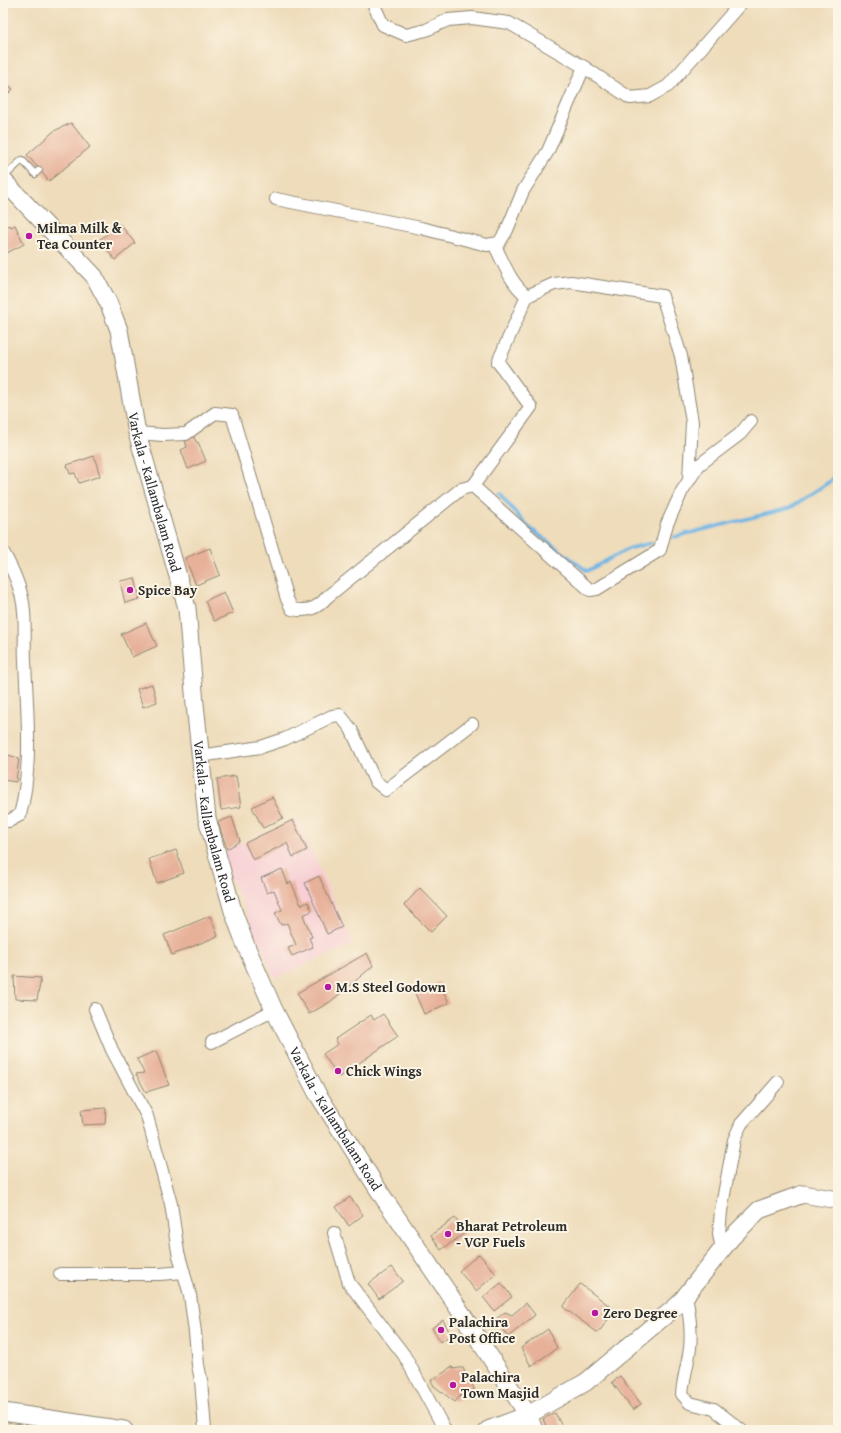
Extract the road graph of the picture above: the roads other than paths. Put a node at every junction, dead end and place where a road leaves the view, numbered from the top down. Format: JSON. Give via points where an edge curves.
{"nodes":[{"id":1,"x":372,"y":3,"type":"edge"},
{"id":2,"x":741,"y":3,"type":"edge"},
{"id":3,"x":584,"y":67,"type":"junction"},
{"id":4,"x":39,"y":170,"type":"dead end"},
{"id":5,"x":3,"y":179,"type":"edge"},
{"id":6,"x":276,"y":200,"type":"dead end"},
{"id":7,"x":494,"y":244,"type":"junction"},
{"id":8,"x":527,"y":296,"type":"junction"},
{"id":9,"x":751,"y":421,"type":"dead end"},
{"id":10,"x":137,"y":433,"type":"junction"},
{"id":11,"x":689,"y":480,"type":"junction"},
{"id":12,"x":473,"y":486,"type":"junction"},
{"id":13,"x":3,"y":552,"type":"edge"},
{"id":14,"x":472,"y":724,"type":"dead end"},
{"id":15,"x":200,"y":756,"type":"junction"},
{"id":16,"x":3,"y":820,"type":"edge"},
{"id":17,"x":95,"y":1009,"type":"dead end"},
{"id":18,"x":274,"y":1010,"type":"junction"},
{"id":19,"x":212,"y":1042,"type":"dead end"},
{"id":20,"x":778,"y":1082,"type":"dead end"},
{"id":21,"x":838,"y":1200,"type":"edge"},
{"id":22,"x":334,"y":1233,"type":"dead end"},
{"id":23,"x":722,"y":1250,"type":"junction"},
{"id":24,"x":184,"y":1272,"type":"junction"},
{"id":25,"x":60,"y":1274,"type":"dead end"},
{"id":26,"x":686,"y":1295,"type":"junction"},
{"id":27,"x":3,"y":1412,"type":"edge"},
{"id":28,"x":531,"y":1422,"type":"edge"},
{"id":29,"x":124,"y":1430,"type":"edge"},
{"id":30,"x":205,"y":1430,"type":"edge"},
{"id":31,"x":445,"y":1430,"type":"edge"},
{"id":32,"x":488,"y":1430,"type":"edge"},
{"id":33,"x":741,"y":1430,"type":"edge"}],
"edges":[{"from":1,"to":3,"type":"street","via":[[384,25],[406,35],[426,30],[448,20],[472,18],[509,23]]},
{"from":2,"to":3,"type":"street","via":[[668,86],[650,96],[630,98]]},
{"from":3,"to":7,"type":"street","via":[[548,151],[523,192],[507,230],[499,243]]},
{"from":4,"to":5,"type":"lane","via":[[35,174],[22,160]]},
{"from":5,"to":10,"type":"main road","name":"Varkala - Kallambalam Road","via":[[94,276],[108,302],[119,330]]},
{"from":6,"to":7,"type":"street","via":[[421,228],[487,245]]},
{"from":7,"to":8,"type":"street","via":[[511,279],[518,290]]},
{"from":8,"to":11,"type":"street","via":[[554,284],[571,282],[662,296],[681,356],[692,422]]},
{"from":8,"to":12,"type":"street","via":[[498,362],[531,407]]},
{"from":9,"to":11,"type":"street","via":[[740,434],[699,465]]},
{"from":10,"to":12,"type":"street","via":[[186,434],[215,413],[232,415],[292,610],[302,611],[319,606],[326,597],[461,490]]},
{"from":10,"to":15,"type":"main road","name":"Varkala - Kallambalam Road","via":[[187,608]]},
{"from":11,"to":12,"type":"street","via":[[667,524],[660,550],[597,589],[590,590]]},
{"from":13,"to":16,"type":"street","via":[[14,572],[23,603],[28,765],[20,815],[9,821]]},
{"from":14,"to":15,"type":"street","via":[[386,790],[375,781],[351,729],[340,716],[332,716],[261,748]]},
{"from":15,"to":18,"type":"main road","name":"Varkala - Kallambalam Road","via":[[207,818],[233,911]]},
{"from":17,"to":24,"type":"street","via":[[112,1050],[147,1116],[171,1204],[178,1252]]},
{"from":18,"to":19,"type":"street"},
{"from":18,"to":28,"type":"main road","name":"Varkala - Kallambalam Road","via":[[322,1100]]},
{"from":20,"to":23,"type":"street","via":[[740,1124],[734,1140],[721,1211],[719,1234]]},
{"from":21,"to":23,"type":"main road","via":[[803,1194],[759,1210]]},
{"from":22,"to":31,"type":"street","via":[[349,1283],[404,1355]]},
{"from":23,"to":26,"type":"main road"},
{"from":24,"to":25,"type":"street"},
{"from":24,"to":30,"type":"street","via":[[195,1332]]},
{"from":26,"to":28,"type":"main road","via":[[679,1304],[586,1382]]},
{"from":26,"to":33,"type":"street","via":[[690,1347],[682,1394],[690,1403],[714,1409]]},
{"from":27,"to":29,"type":"main road"},
{"from":28,"to":32,"type":"main road"}]}
